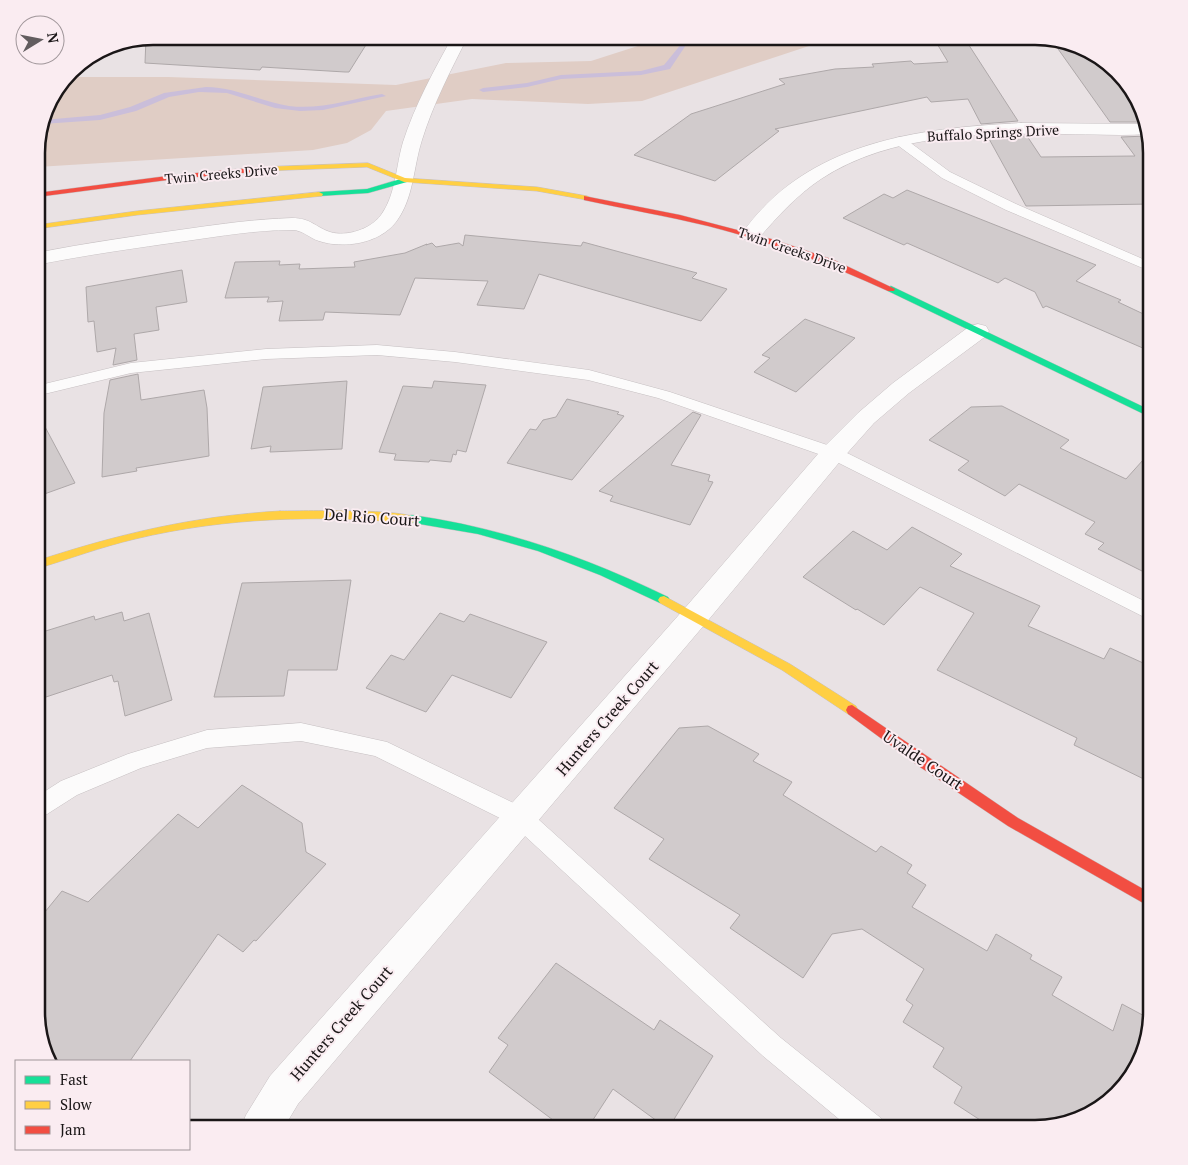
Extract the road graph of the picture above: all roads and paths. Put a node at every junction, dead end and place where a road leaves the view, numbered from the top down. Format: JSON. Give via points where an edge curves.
{"nodes":[{"id":1,"x":456,"y":45,"type":"edge"},
{"id":2,"x":1140,"y":129,"type":"edge"},
{"id":3,"x":900,"y":141,"type":"junction"},
{"id":4,"x":404,"y":180,"type":"junction"},
{"id":5,"x":45,"y":194,"type":"edge"},
{"id":6,"x":45,"y":226,"type":"edge"},
{"id":7,"x":751,"y":235,"type":"junction"},
{"id":8,"x":45,"y":257,"type":"edge"},
{"id":9,"x":1143,"y":259,"type":"edge"},
{"id":10,"x":1138,"y":263,"type":"junction"},
{"id":11,"x":1143,"y":265,"type":"edge"},
{"id":12,"x":978,"y":331,"type":"junction"},
{"id":13,"x":45,"y":389,"type":"edge"},
{"id":14,"x":1143,"y":411,"type":"edge"},
{"id":15,"x":833,"y":453,"type":"junction"},
{"id":16,"x":45,"y":562,"type":"edge"},
{"id":17,"x":1143,"y":609,"type":"edge"},
{"id":18,"x":695,"y":616,"type":"junction"},
{"id":19,"x":45,"y":803,"type":"edge"},
{"id":20,"x":520,"y":817,"type":"junction"},
{"id":21,"x":1143,"y":897,"type":"edge"},
{"id":22,"x":266,"y":1120,"type":"edge"},
{"id":23,"x":861,"y":1120,"type":"edge"}],
"edges":[{"from":1,"to":4,"type":"street","via":[[434,86],[412,143]]},
{"from":2,"to":3,"type":"street","name":"Buffalo Springs Drive","via":[[956,132]]},
{"from":3,"to":7,"type":"street","name":"Buffalo Springs Drive","via":[[846,158],[816,174],[771,212]]},
{"from":3,"to":10,"type":"lane","via":[[946,175]]},
{"from":4,"to":5,"type":"street","name":"Twin Creeks Drive","via":[[368,165],[307,167],[175,177]]},
{"from":4,"to":6,"type":"street","name":"Twin Creeks Drive","via":[[368,191],[137,212]]},
{"from":4,"to":7,"type":"street","name":"Twin Creeks Drive","via":[[537,189],[652,210]]},
{"from":4,"to":8,"type":"street","via":[[389,218],[365,235],[329,238],[305,224],[293,224],[134,241]]},
{"from":7,"to":12,"type":"street","name":"Twin Creeks Drive","via":[[832,262]]},
{"from":9,"to":10,"type":"lane"},
{"from":10,"to":11,"type":"lane"},
{"from":12,"to":14,"type":"street","name":"Twin Creeks Drive"},
{"from":12,"to":15,"type":"street","name":"Hunters Creek Court","via":[[901,388]]},
{"from":13,"to":15,"type":"lane","via":[[130,368],[266,354],[377,350],[588,375],[664,395]]},
{"from":15,"to":17,"type":"lane"},
{"from":15,"to":18,"type":"street","name":"Hunters Creek Court"},
{"from":16,"to":18,"type":"street","name":"Del Rio Court","via":[[116,540],[211,521],[265,515],[364,514],[460,526],[519,540],[589,564]]},
{"from":18,"to":20,"type":"street","name":"Hunters Creek Court"},
{"from":18,"to":21,"type":"street","name":"Uvalde Court","via":[[827,692],[1014,822]]},
{"from":19,"to":20,"type":"lane","via":[[69,788],[136,760],[207,739],[301,732],[379,748]]},
{"from":20,"to":22,"type":"street","name":"Hunters Creek Court","via":[[284,1090]]},
{"from":20,"to":23,"type":"lane","via":[[772,1047]]}]}
